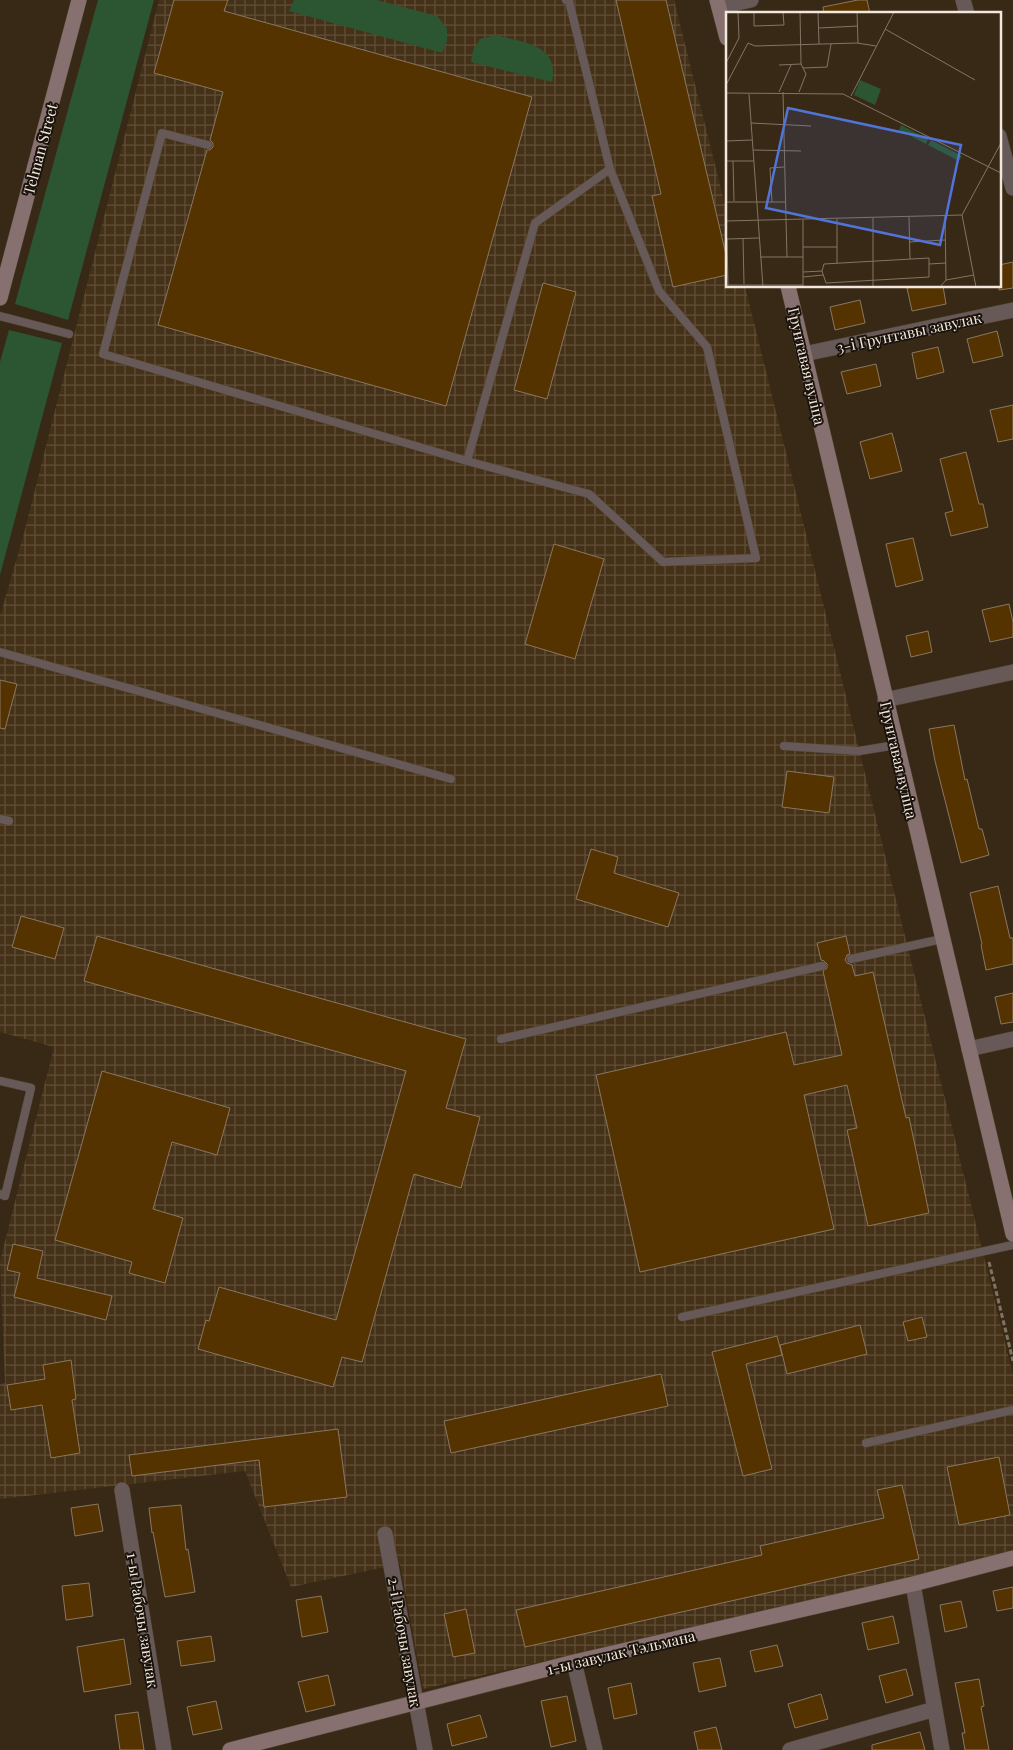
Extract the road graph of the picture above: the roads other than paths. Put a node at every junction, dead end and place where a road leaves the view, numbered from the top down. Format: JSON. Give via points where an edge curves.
{"nodes":[{"id":1,"x":79,"y":0,"type":"edge"},
{"id":2,"x":566,"y":0,"type":"edge"},
{"id":3,"x":751,"y":0,"type":"edge"},
{"id":4,"x":718,"y":4,"type":"edge"},
{"id":5,"x":726,"y":34,"type":"edge"},
{"id":6,"x":1000,"y":140,"type":"edge"},
{"id":7,"x":208,"y":145,"type":"dead end"},
{"id":8,"x":610,"y":169,"type":"junction"},
{"id":9,"x":1013,"y":188,"type":"edge"},
{"id":10,"x":788,"y":288,"type":"edge"},
{"id":11,"x":0,"y":298,"type":"edge"},
{"id":12,"x":1013,"y":310,"type":"edge"},
{"id":13,"x":0,"y":316,"type":"edge"},
{"id":14,"x":70,"y":334,"type":"dead end"},
{"id":15,"x":804,"y":354,"type":"junction"},
{"id":16,"x":467,"y":462,"type":"junction"},
{"id":17,"x":0,"y":652,"type":"edge"},
{"id":18,"x":1013,"y":672,"type":"edge"},
{"id":19,"x":885,"y":700,"type":"junction"},
{"id":20,"x":896,"y":745,"type":"junction"},
{"id":21,"x":784,"y":746,"type":"dead end"},
{"id":22,"x":451,"y":779,"type":"dead end"},
{"id":23,"x":0,"y":819,"type":"edge"},
{"id":24,"x":9,"y":821,"type":"dead end"},
{"id":25,"x":942,"y":939,"type":"junction"},
{"id":26,"x":851,"y":959,"type":"dead end"},
{"id":27,"x":822,"y":966,"type":"dead end"},
{"id":28,"x":501,"y":1039,"type":"dead end"},
{"id":29,"x":1013,"y":1039,"type":"edge"},
{"id":30,"x":969,"y":1049,"type":"junction"},
{"id":31,"x":0,"y":1081,"type":"edge"},
{"id":32,"x":0,"y":1194,"type":"edge"},
{"id":33,"x":1013,"y":1234,"type":"edge"},
{"id":34,"x":1013,"y":1245,"type":"edge"},
{"id":35,"x":682,"y":1317,"type":"dead end"},
{"id":36,"x":1013,"y":1410,"type":"edge"},
{"id":37,"x":866,"y":1443,"type":"dead end"},
{"id":38,"x":122,"y":1490,"type":"dead end"},
{"id":39,"x":385,"y":1534,"type":"dead end"},
{"id":40,"x":1013,"y":1558,"type":"edge"},
{"id":41,"x":913,"y":1584,"type":"junction"},
{"id":42,"x":574,"y":1662,"type":"junction"},
{"id":43,"x":416,"y":1704,"type":"junction"},
{"id":44,"x":935,"y":1709,"type":"junction"},
{"id":45,"x":164,"y":1750,"type":"edge"},
{"id":46,"x":230,"y":1750,"type":"edge"},
{"id":47,"x":425,"y":1750,"type":"edge"},
{"id":48,"x":594,"y":1750,"type":"edge"},
{"id":49,"x":790,"y":1750,"type":"edge"},
{"id":50,"x":942,"y":1750,"type":"edge"}],
"edges":[{"from":1,"to":11,"type":"main road","name":"Telman Street"},
{"from":2,"to":8,"type":"lane"},
{"from":3,"to":4,"type":"street"},
{"from":4,"to":5,"type":"main road"},
{"from":6,"to":9,"type":"street"},
{"from":7,"to":16,"type":"lane","via":[[162,133],[103,354]]},
{"from":8,"to":16,"type":"lane","via":[[535,223]]},
{"from":8,"to":16,"type":"lane","via":[[659,291],[708,347],[756,558],[663,562],[589,494]]},
{"from":10,"to":15,"type":"main road","name":"Грунтавая вуліца"},
{"from":12,"to":15,"type":"street","name":"3-і Грунтавы завулак"},
{"from":13,"to":14,"type":"lane"},
{"from":15,"to":19,"type":"main road","name":"Грунтавая вуліца"},
{"from":17,"to":22,"type":"lane"},
{"from":18,"to":19,"type":"street"},
{"from":19,"to":20,"type":"main road","name":"Грунтавая вуліца"},
{"from":20,"to":21,"type":"lane","via":[[859,750]]},
{"from":20,"to":25,"type":"main road","name":"Грунтавая вуліца"},
{"from":23,"to":24,"type":"lane"},
{"from":25,"to":26,"type":"lane"},
{"from":25,"to":30,"type":"main road","name":"Грунтавая вуліца"},
{"from":27,"to":28,"type":"lane"},
{"from":29,"to":30,"type":"street"},
{"from":30,"to":33,"type":"main road","name":"Грунтавая вуліца"},
{"from":31,"to":32,"type":"lane","via":[[31,1088],[5,1196]]},
{"from":34,"to":35,"type":"lane"},
{"from":36,"to":37,"type":"lane"},
{"from":38,"to":45,"type":"street","name":"1-ы Рабочы завулак"},
{"from":39,"to":43,"type":"street","name":"2-і Рабочы завулак"},
{"from":40,"to":41,"type":"main road","name":"1-ы завулак Тэльмана"},
{"from":41,"to":42,"type":"main road","name":"1-ы завулак Тэльмана"},
{"from":41,"to":44,"type":"street"},
{"from":42,"to":43,"type":"main road","name":"1-ы завулак Тэльмана"},
{"from":42,"to":48,"type":"street"},
{"from":43,"to":46,"type":"main road","name":"1-ы завулак Тэльмана"},
{"from":43,"to":47,"type":"street","name":"2-і Рабочы завулак"},
{"from":44,"to":49,"type":"street"},
{"from":44,"to":50,"type":"street"}]}
